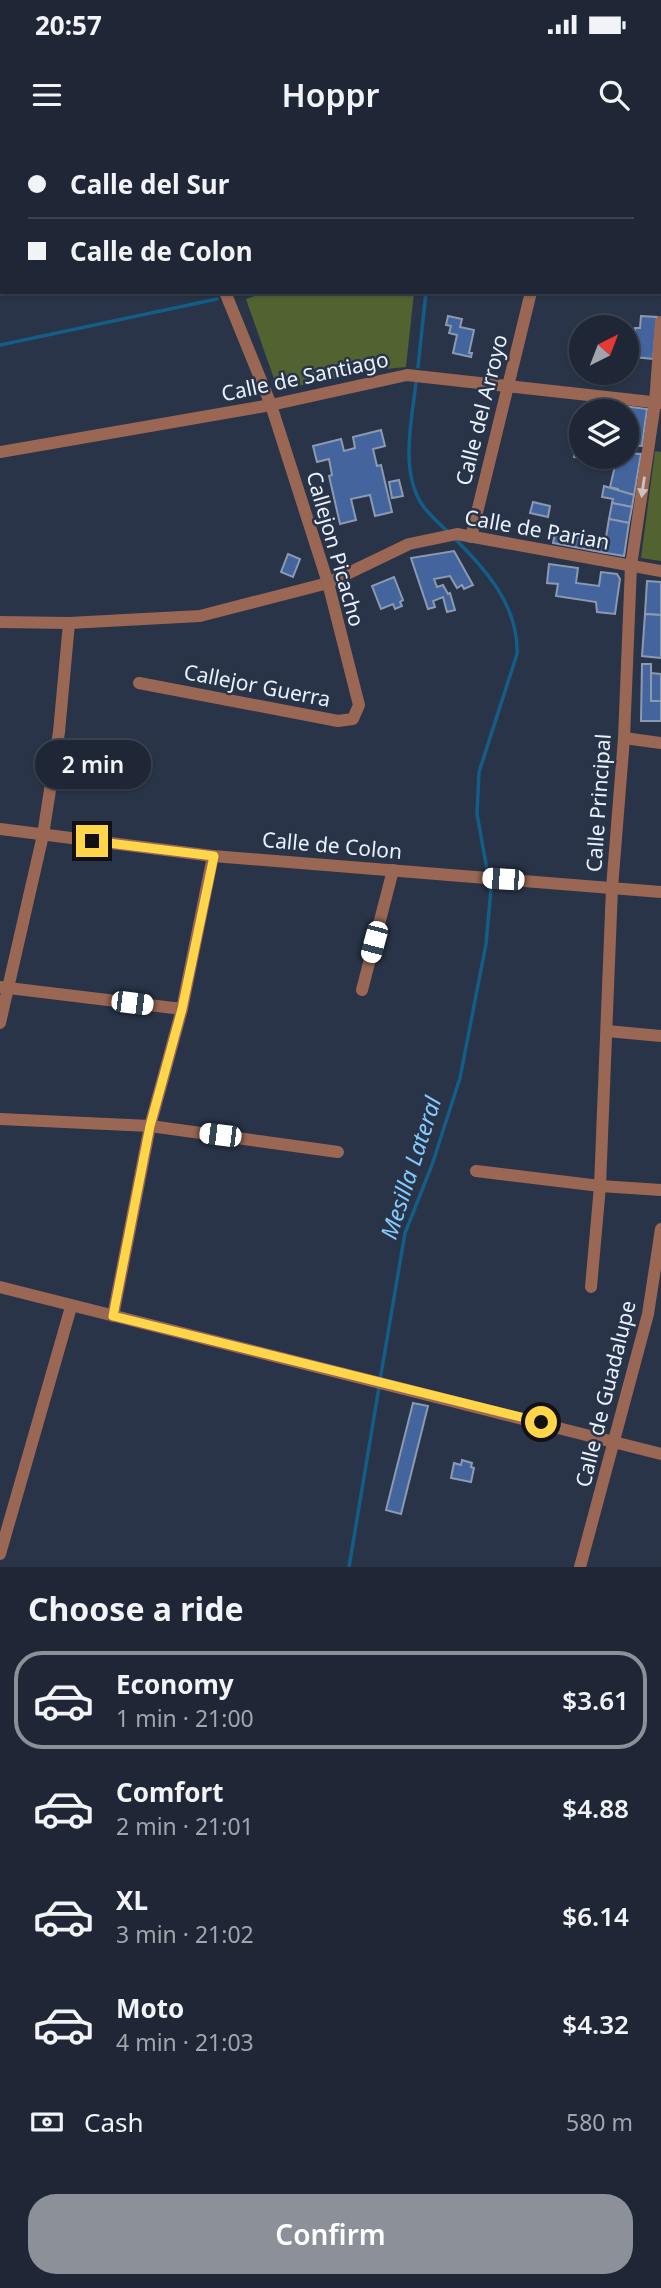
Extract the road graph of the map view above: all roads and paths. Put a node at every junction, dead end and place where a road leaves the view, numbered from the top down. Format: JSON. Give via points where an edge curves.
{"nodes":[{"id":1,"x":226,"y":294,"type":"edge"},
{"id":2,"x":530,"y":294,"type":"edge"},
{"id":3,"x":661,"y":322,"type":"edge"},
{"id":4,"x":507,"y":387,"type":"junction"},
{"id":5,"x":658,"y":403,"type":"edge"},
{"id":6,"x":271,"y":405,"type":"junction"},
{"id":7,"x":0,"y":452,"type":"edge"},
{"id":8,"x":471,"y":537,"type":"junction"},
{"id":9,"x":631,"y":566,"type":"junction"},
{"id":10,"x":661,"y":570,"type":"edge"},
{"id":11,"x":328,"y":583,"type":"junction"},
{"id":12,"x":0,"y":622,"type":"edge"},
{"id":13,"x":69,"y":623,"type":"junction"},
{"id":14,"x":139,"y":683,"type":"dead end"},
{"id":15,"x":359,"y":705,"type":"joint"},
{"id":16,"x":624,"y":738,"type":"junction"},
{"id":17,"x":661,"y":743,"type":"edge"},
{"id":18,"x":0,"y":829,"type":"edge"},
{"id":19,"x":43,"y":835,"type":"junction"},
{"id":20,"x":214,"y":856,"type":"junction"},
{"id":21,"x":393,"y":870,"type":"junction"},
{"id":22,"x":612,"y":888,"type":"junction"},
{"id":23,"x":661,"y":891,"type":"edge"},
{"id":24,"x":3,"y":987,"type":"edge"},
{"id":25,"x":362,"y":990,"type":"dead end"},
{"id":26,"x":182,"y":1009,"type":"junction"},
{"id":27,"x":0,"y":1023,"type":"edge"},
{"id":28,"x":607,"y":1031,"type":"junction"},
{"id":29,"x":661,"y":1036,"type":"edge"},
{"id":30,"x":0,"y":1119,"type":"edge"},
{"id":31,"x":150,"y":1126,"type":"junction"},
{"id":32,"x":338,"y":1152,"type":"dead end"},
{"id":33,"x":476,"y":1171,"type":"dead end"},
{"id":34,"x":600,"y":1186,"type":"junction"},
{"id":35,"x":661,"y":1190,"type":"edge"},
{"id":36,"x":661,"y":1228,"type":"edge"},
{"id":37,"x":0,"y":1287,"type":"edge"},
{"id":38,"x":591,"y":1287,"type":"dead end"},
{"id":39,"x":71,"y":1307,"type":"junction"},
{"id":40,"x":113,"y":1316,"type":"junction"},
{"id":41,"x":614,"y":1441,"type":"junction"},
{"id":42,"x":661,"y":1454,"type":"edge"},
{"id":43,"x":0,"y":1554,"type":"edge"},
{"id":44,"x":580,"y":1567,"type":"edge"}],
"edges":[{"from":1,"to":6,"type":"street","name":"Callejon Picacho"},
{"from":2,"to":4,"type":"street","name":"Calle del Arroyo"},
{"from":3,"to":5,"type":"street","name":"Calle Principal"},
{"from":4,"to":5,"type":"street","name":"Calle de Santiago"},
{"from":4,"to":6,"type":"street","name":"Calle de Santiago","via":[[407,375]]},
{"from":4,"to":8,"type":"street","name":"Calle del Arroyo"},
{"from":5,"to":9,"type":"street","name":"Calle Principal","one_way":true},
{"from":6,"to":7,"type":"street","name":"Calle de Santiago"},
{"from":6,"to":11,"type":"street","name":"Callejon Picacho"},
{"from":8,"to":9,"type":"street","name":"Calle de Parian"},
{"from":8,"to":11,"type":"street","name":"Calle de Parian","via":[[457,534],[409,544]]},
{"from":9,"to":10,"type":"street","name":"Calle de Parian"},
{"from":9,"to":16,"type":"street","name":"Calle Principal"},
{"from":11,"to":13,"type":"street","name":"Calle de Parian","via":[[200,616]]},
{"from":11,"to":15,"type":"street","name":"Callejon Picacho"},
{"from":12,"to":13,"type":"street","name":"Calle de Parian"},
{"from":13,"to":19,"type":"street"},
{"from":14,"to":15,"type":"street","name":"Callejor Guerra","via":[[338,720],[354,719]]},
{"from":16,"to":17,"type":"street"},
{"from":16,"to":22,"type":"street","name":"Calle Principal"},
{"from":18,"to":19,"type":"street","name":"Calle de Colon"},
{"from":19,"to":20,"type":"street","name":"Calle de Colon"},
{"from":19,"to":24,"type":"street"},
{"from":20,"to":21,"type":"street","name":"Calle de Colon"},
{"from":20,"to":26,"type":"street"},
{"from":21,"to":22,"type":"street","name":"Calle de Colon"},
{"from":21,"to":25,"type":"street"},
{"from":22,"to":23,"type":"street","name":"Calle de Colon"},
{"from":22,"to":28,"type":"street","name":"Calle Principal"},
{"from":24,"to":26,"type":"street"},
{"from":24,"to":27,"type":"street"},
{"from":26,"to":31,"type":"street"},
{"from":28,"to":29,"type":"street"},
{"from":28,"to":34,"type":"street","name":"Calle Principal"},
{"from":30,"to":31,"type":"street"},
{"from":31,"to":32,"type":"street"},
{"from":31,"to":40,"type":"street"},
{"from":33,"to":34,"type":"street"},
{"from":34,"to":35,"type":"street"},
{"from":34,"to":38,"type":"street","name":"Calle Principal"},
{"from":36,"to":41,"type":"street","name":"Calle de Guadalupe","via":[[648,1314]]},
{"from":37,"to":39,"type":"street"},
{"from":39,"to":40,"type":"street"},
{"from":39,"to":43,"type":"street"},
{"from":40,"to":41,"type":"street"},
{"from":41,"to":42,"type":"street"},
{"from":41,"to":44,"type":"street","name":"Calle de Guadalupe"}]}
